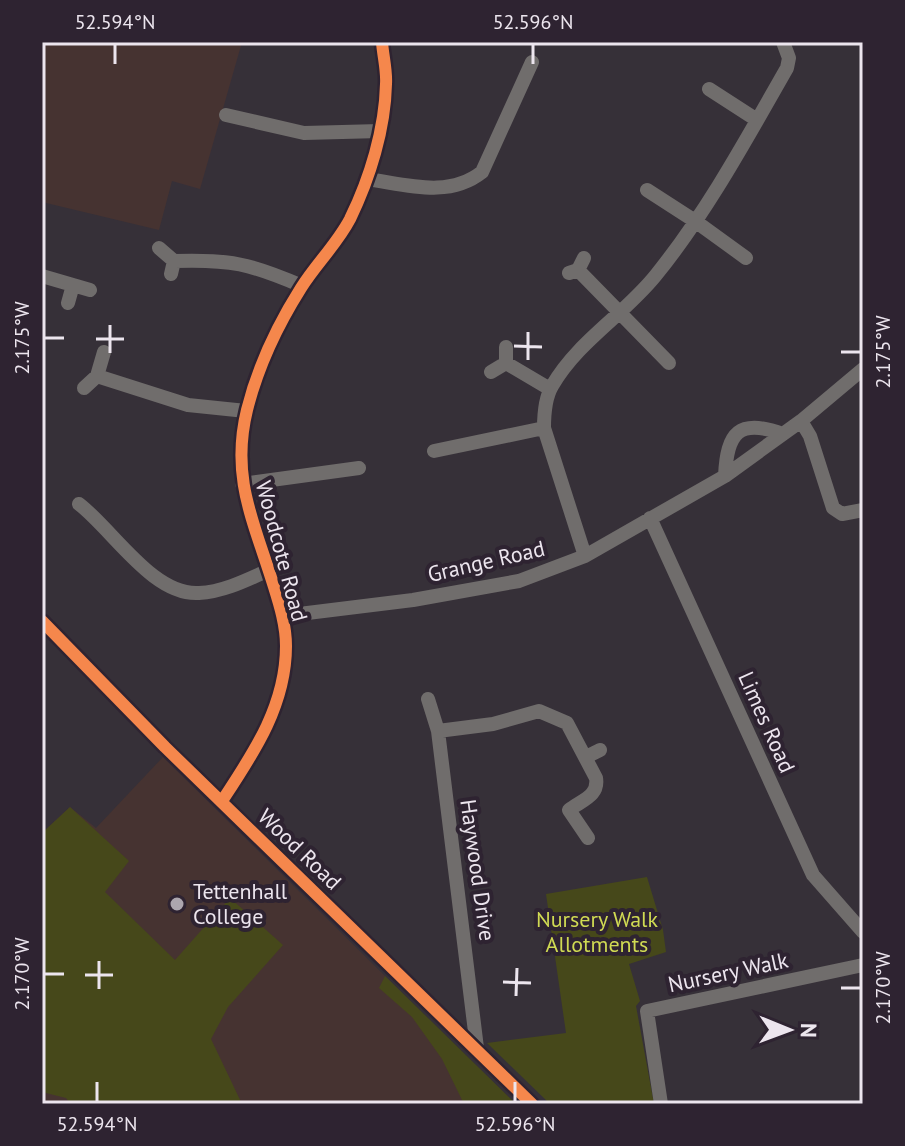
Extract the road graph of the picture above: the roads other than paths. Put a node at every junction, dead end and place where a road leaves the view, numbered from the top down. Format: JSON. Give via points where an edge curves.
{"nodes":[{"id":1,"x":382,"y":42,"type":"edge"},
{"id":2,"x":783,"y":42,"type":"edge"},
{"id":3,"x":524,"y":69,"type":"dead end"},
{"id":4,"x":709,"y":89,"type":"dead end"},
{"id":5,"x":226,"y":115,"type":"dead end"},
{"id":6,"x":757,"y":120,"type":"junction"},
{"id":7,"x":380,"y":131,"type":"junction"},
{"id":8,"x":366,"y":179,"type":"junction"},
{"id":9,"x":645,"y":189,"type":"dead end"},
{"id":10,"x":695,"y":221,"type":"junction"},
{"id":11,"x":159,"y":248,"type":"dead end"},
{"id":12,"x":746,"y":258,"type":"dead end"},
{"id":13,"x":577,"y":267,"type":"dead end"},
{"id":14,"x":42,"y":276,"type":"edge"},
{"id":15,"x":73,"y":285,"type":"junction"},
{"id":16,"x":302,"y":286,"type":"junction"},
{"id":17,"x":90,"y":290,"type":"dead end"},
{"id":18,"x":68,"y":303,"type":"dead end"},
{"id":19,"x":620,"y":313,"type":"junction"},
{"id":20,"x":506,"y":347,"type":"dead end"},
{"id":21,"x":104,"y":352,"type":"dead end"},
{"id":22,"x":506,"y":363,"type":"junction"},
{"id":23,"x":669,"y":363,"type":"dead end"},
{"id":24,"x":863,"y":369,"type":"edge"},
{"id":25,"x":491,"y":372,"type":"dead end"},
{"id":26,"x":97,"y":376,"type":"junction"},
{"id":27,"x":84,"y":388,"type":"dead end"},
{"id":28,"x":550,"y":389,"type":"junction"},
{"id":29,"x":246,"y":411,"type":"junction"},
{"id":30,"x":801,"y":421,"type":"junction"},
{"id":31,"x":544,"y":428,"type":"junction"},
{"id":32,"x":783,"y":434,"type":"junction"},
{"id":33,"x":434,"y":451,"type":"dead end"},
{"id":34,"x":359,"y":468,"type":"dead end"},
{"id":35,"x":725,"y":476,"type":"junction"},
{"id":36,"x":242,"y":484,"type":"junction"},
{"id":37,"x":79,"y":504,"type":"dead end"},
{"id":38,"x":863,"y":510,"type":"edge"},
{"id":39,"x":650,"y":518,"type":"junction"},
{"id":40,"x":585,"y":556,"type":"junction"},
{"id":41,"x":269,"y":570,"type":"junction"},
{"id":42,"x":283,"y":616,"type":"junction"},
{"id":43,"x":42,"y":621,"type":"edge"},
{"id":44,"x":428,"y":699,"type":"dead end"},
{"id":45,"x":438,"y":731,"type":"junction"},
{"id":46,"x":600,"y":750,"type":"dead end"},
{"id":47,"x":586,"y":757,"type":"junction"},
{"id":48,"x":222,"y":801,"type":"junction"},
{"id":49,"x":588,"y":838,"type":"dead end"},
{"id":50,"x":863,"y":932,"type":"edge"},
{"id":51,"x":863,"y":965,"type":"edge"},
{"id":52,"x":477,"y":1048,"type":"junction"},
{"id":53,"x":532,"y":1104,"type":"edge"},
{"id":54,"x":661,"y":1104,"type":"edge"}],
"edges":[{"from":1,"to":7,"type":"street","name":"Woodcote Road","via":[[386,83]]},
{"from":2,"to":6,"type":"street","via":[[787,68]]},
{"from":3,"to":8,"type":"street","via":[[482,172],[471,181],[437,189]]},
{"from":4,"to":6,"type":"street"},
{"from":5,"to":7,"type":"street","via":[[239,126],[304,133]]},
{"from":6,"to":10,"type":"street"},
{"from":7,"to":8,"type":"street","name":"Woodcote Road"},
{"from":8,"to":16,"type":"street","name":"Woodcote Road","via":[[349,220]]},
{"from":9,"to":10,"type":"street"},
{"from":10,"to":12,"type":"street"},
{"from":10,"to":19,"type":"street"},
{"from":11,"to":16,"type":"street","via":[[173,268],[204,260],[245,263]]},
{"from":13,"to":19,"type":"street"},
{"from":14,"to":15,"type":"street"},
{"from":15,"to":17,"type":"street"},
{"from":15,"to":18,"type":"street"},
{"from":16,"to":29,"type":"street","name":"Woodcote Road","via":[[270,342]]},
{"from":19,"to":23,"type":"street"},
{"from":19,"to":28,"type":"street","via":[[578,351]]},
{"from":20,"to":22,"type":"street"},
{"from":21,"to":26,"type":"street"},
{"from":22,"to":25,"type":"street"},
{"from":22,"to":28,"type":"street"},
{"from":24,"to":30,"type":"street","name":"Grange Road"},
{"from":26,"to":27,"type":"street"},
{"from":26,"to":29,"type":"street","via":[[188,405]]},
{"from":28,"to":31,"type":"street"},
{"from":29,"to":36,"type":"street","name":"Woodcote Road"},
{"from":30,"to":32,"type":"street","name":"Grange Road"},
{"from":30,"to":38,"type":"street","via":[[833,508],[842,514]]},
{"from":31,"to":33,"type":"street"},
{"from":31,"to":40,"type":"street"},
{"from":32,"to":35,"type":"street","name":"Grange Road"},
{"from":32,"to":35,"type":"street","via":[[755,426],[731,437]]},
{"from":34,"to":36,"type":"street","name":"Woodcote Road"},
{"from":35,"to":39,"type":"street","name":"Grange Road"},
{"from":36,"to":41,"type":"street","name":"Woodcote Road"},
{"from":37,"to":41,"type":"street","via":[[98,509],[161,584],[179,592],[219,590]]},
{"from":39,"to":40,"type":"street","name":"Grange Road"},
{"from":39,"to":50,"type":"street","name":"Limes Road","via":[[813,875]]},
{"from":40,"to":42,"type":"street","name":"Grange Road","via":[[519,581]]},
{"from":41,"to":42,"type":"street","name":"Woodcote Road"},
{"from":42,"to":48,"type":"street","name":"Woodcote Road","via":[[286,646],[276,704],[261,742]]},
{"from":43,"to":48,"type":"street","name":"Wood Road"},
{"from":44,"to":45,"type":"street","name":"Haywood Drive"},
{"from":45,"to":47,"type":"street","via":[[539,711],[567,723]]},
{"from":45,"to":52,"type":"street","name":"Haywood Drive"},
{"from":46,"to":47,"type":"street"},
{"from":47,"to":49,"type":"street","via":[[598,788],[569,810]]},
{"from":48,"to":52,"type":"street","name":"Wood Road"},
{"from":51,"to":54,"type":"street","name":"Nursery Walk","via":[[647,1011]]},
{"from":52,"to":53,"type":"street","name":"Wood Road"}]}
